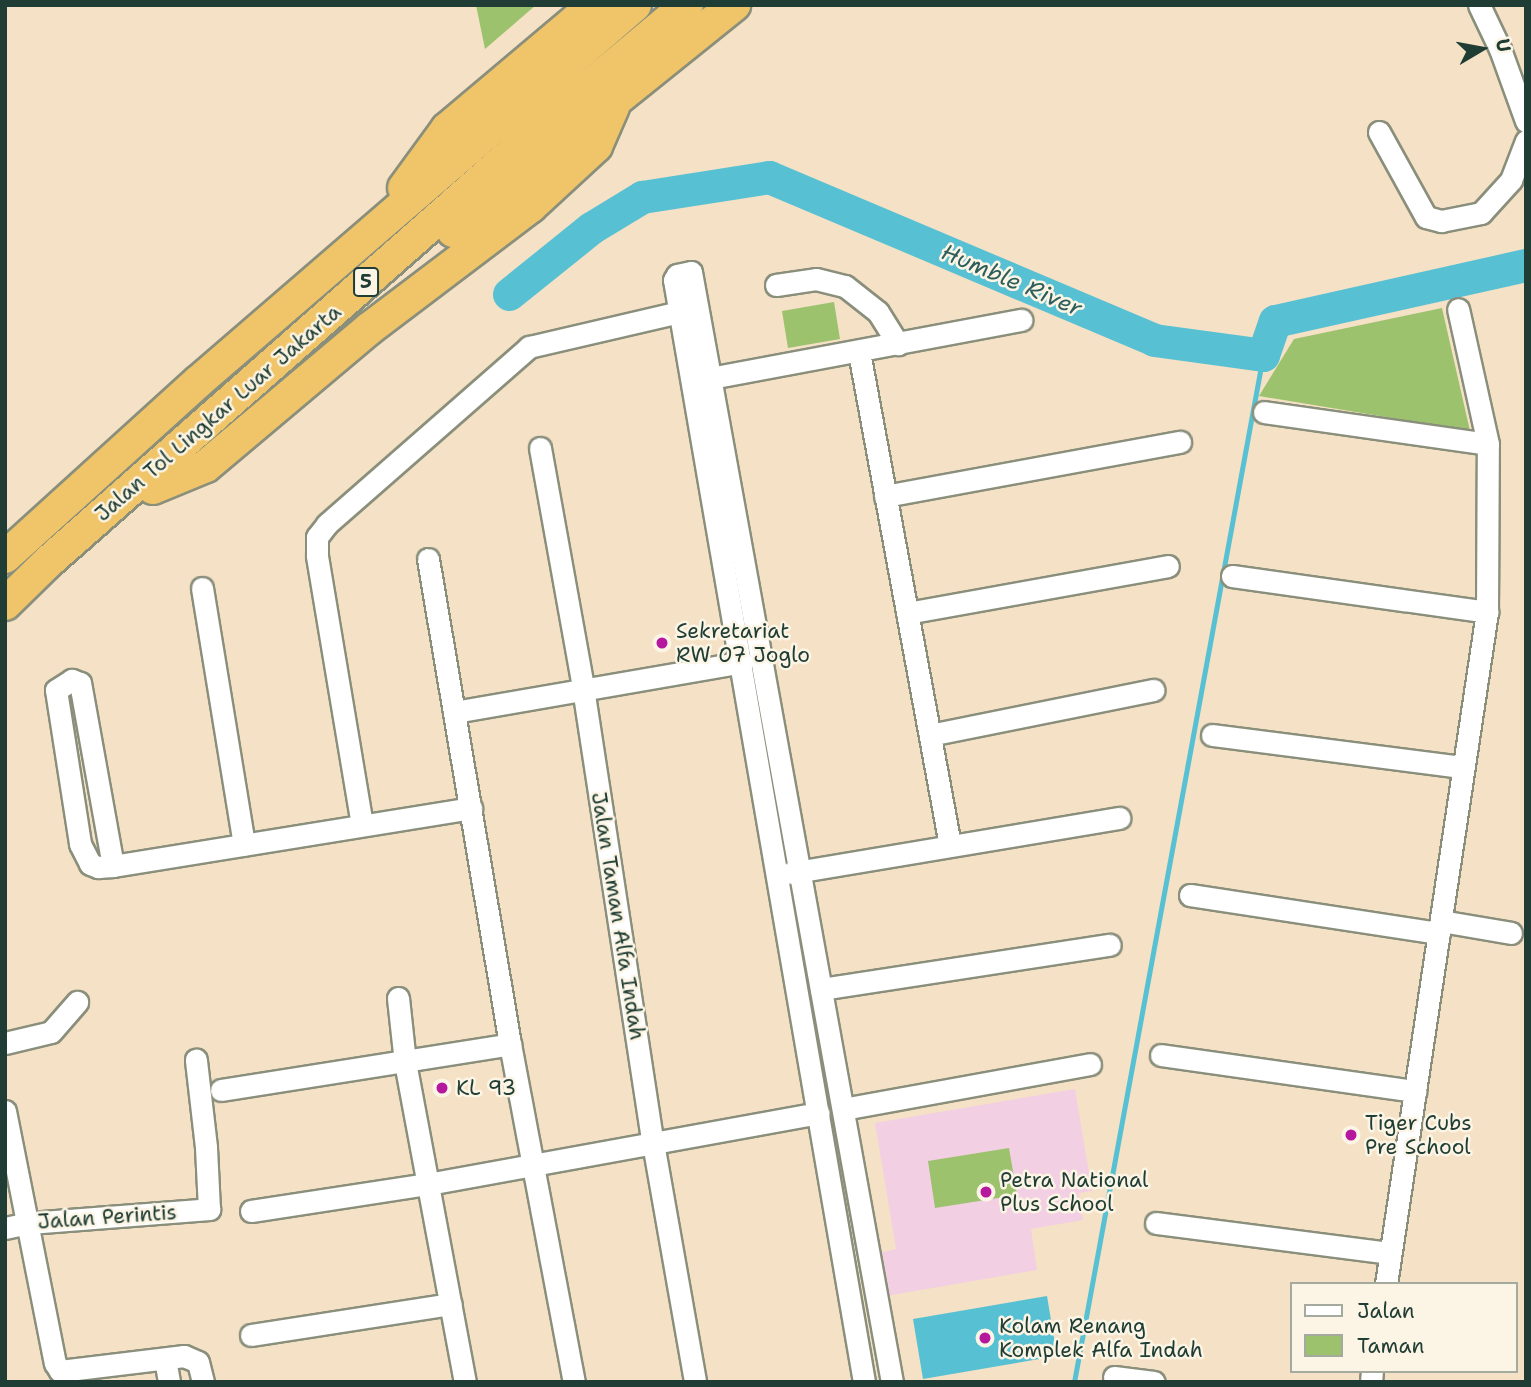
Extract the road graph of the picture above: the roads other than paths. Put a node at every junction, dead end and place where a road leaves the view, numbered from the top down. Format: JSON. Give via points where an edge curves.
{"nodes":[{"id":1,"x":594,"y":5,"type":"edge"},
{"id":2,"x":635,"y":5,"type":"edge"},
{"id":3,"x":687,"y":5,"type":"edge"},
{"id":4,"x":734,"y":5,"type":"edge"},
{"id":5,"x":1479,"y":5,"type":"edge"},
{"id":6,"x":1519,"y":77,"type":"edge"},
{"id":7,"x":1526,"y":121,"type":"edge"},
{"id":8,"x":1379,"y":132,"type":"dead end"},
{"id":9,"x":1526,"y":141,"type":"edge"},
{"id":10,"x":373,"y":232,"type":"junction"},
{"id":11,"x":776,"y":285,"type":"dead end"},
{"id":12,"x":1458,"y":309,"type":"dead end"},
{"id":13,"x":680,"y":312,"type":"junction"},
{"id":14,"x":1021,"y":320,"type":"dead end"},
{"id":15,"x":898,"y":344,"type":"junction"},
{"id":16,"x":859,"y":352,"type":"junction"},
{"id":17,"x":701,"y":379,"type":"junction"},
{"id":18,"x":1264,"y":412,"type":"dead end"},
{"id":19,"x":1180,"y":442,"type":"dead end"},
{"id":20,"x":1488,"y":444,"type":"junction"},
{"id":21,"x":540,"y":448,"type":"dead end"},
{"id":22,"x":885,"y":496,"type":"junction"},
{"id":23,"x":5,"y":557,"type":"edge"},
{"id":24,"x":428,"y":559,"type":"dead end"},
{"id":25,"x":48,"y":562,"type":"junction"},
{"id":26,"x":1168,"y":566,"type":"dead end"},
{"id":27,"x":1232,"y":576,"type":"dead end"},
{"id":28,"x":202,"y":587,"type":"dead end"},
{"id":29,"x":5,"y":604,"type":"edge"},
{"id":30,"x":1487,"y":612,"type":"junction"},
{"id":31,"x":907,"y":613,"type":"junction"},
{"id":32,"x":742,"y":662,"type":"junction"},
{"id":33,"x":583,"y":688,"type":"junction"},
{"id":34,"x":1154,"y":690,"type":"dead end"},
{"id":35,"x":454,"y":712,"type":"junction"},
{"id":36,"x":1213,"y":734,"type":"dead end"},
{"id":37,"x":930,"y":735,"type":"junction"},
{"id":38,"x":1463,"y":767,"type":"junction"},
{"id":39,"x":471,"y":808,"type":"junction"},
{"id":40,"x":1119,"y":818,"type":"dead end"},
{"id":41,"x":362,"y":825,"type":"junction"},
{"id":42,"x":244,"y":845,"type":"junction"},
{"id":43,"x":950,"y":845,"type":"junction"},
{"id":44,"x":113,"y":866,"type":"junction"},
{"id":45,"x":801,"y":872,"type":"junction"},
{"id":46,"x":778,"y":875,"type":"junction"},
{"id":47,"x":1190,"y":895,"type":"dead end"},
{"id":48,"x":1440,"y":927,"type":"junction"},
{"id":49,"x":1511,"y":933,"type":"dead end"},
{"id":50,"x":1110,"y":945,"type":"dead end"},
{"id":51,"x":821,"y":989,"type":"junction"},
{"id":52,"x":398,"y":998,"type":"dead end"},
{"id":53,"x":78,"y":1002,"type":"dead end"},
{"id":54,"x":5,"y":1043,"type":"edge"},
{"id":55,"x":510,"y":1044,"type":"junction"},
{"id":56,"x":1161,"y":1055,"type":"dead end"},
{"id":57,"x":196,"y":1060,"type":"dead end"},
{"id":58,"x":405,"y":1062,"type":"junction"},
{"id":59,"x":1090,"y":1064,"type":"dead end"},
{"id":60,"x":221,"y":1090,"type":"dead end"},
{"id":61,"x":1415,"y":1091,"type":"junction"},
{"id":62,"x":843,"y":1109,"type":"junction"},
{"id":63,"x":5,"y":1111,"type":"edge"},
{"id":64,"x":819,"y":1113,"type":"junction"},
{"id":65,"x":653,"y":1143,"type":"junction"},
{"id":66,"x":533,"y":1166,"type":"junction"},
{"id":67,"x":428,"y":1184,"type":"junction"},
{"id":68,"x":251,"y":1211,"type":"dead end"},
{"id":69,"x":29,"y":1223,"type":"junction"},
{"id":70,"x":1156,"y":1223,"type":"dead end"},
{"id":71,"x":5,"y":1228,"type":"edge"},
{"id":72,"x":1390,"y":1253,"type":"junction"},
{"id":73,"x":1386,"y":1282,"type":"edge"},
{"id":74,"x":450,"y":1304,"type":"junction"},
{"id":75,"x":251,"y":1335,"type":"dead end"},
{"id":76,"x":165,"y":1359,"type":"junction"},
{"id":77,"x":201,"y":1372,"type":"edge"},
{"id":78,"x":1114,"y":1377,"type":"dead end"},
{"id":79,"x":169,"y":1382,"type":"edge"},
{"id":80,"x":464,"y":1382,"type":"edge"},
{"id":81,"x":574,"y":1382,"type":"edge"},
{"id":82,"x":695,"y":1382,"type":"edge"},
{"id":83,"x":864,"y":1382,"type":"edge"},
{"id":84,"x":892,"y":1382,"type":"edge"},
{"id":85,"x":1154,"y":1382,"type":"edge"}],
"edges":[{"from":1,"to":10,"type":"highway","via":[[447,130]]},
{"from":2,"to":10,"type":"highway","name":"Jalan Tol Lingkar Luar Jakarta","number":"5"},
{"from":3,"to":25,"type":"highway","name":"Jalan Tol Lingkar Luar Jakarta","number":"5","via":[[570,102]]},
{"from":4,"to":25,"type":"highway","via":[[352,310],[96,543]]},
{"from":5,"to":6,"type":"street"},
{"from":6,"to":7,"type":"street"},
{"from":8,"to":9,"type":"street","via":[[1426,217],[1441,221],[1481,213],[1511,180]]},
{"from":10,"to":23,"type":"highway","name":"Jalan Tol Lingkar Luar Jakarta","number":"5"},
{"from":11,"to":15,"type":"street","via":[[816,279],[845,286],[878,312]]},
{"from":12,"to":20,"type":"street"},
{"from":13,"to":17,"type":"street"},
{"from":13,"to":17,"type":"street","via":[[674,278],[693,273]]},
{"from":13,"to":41,"type":"street","via":[[529,348],[317,537]]},
{"from":14,"to":15,"type":"street"},
{"from":15,"to":16,"type":"street"},
{"from":16,"to":17,"type":"street"},
{"from":16,"to":22,"type":"street"},
{"from":17,"to":32,"type":"street"},
{"from":17,"to":45,"type":"street"},
{"from":18,"to":20,"type":"street"},
{"from":19,"to":22,"type":"street"},
{"from":20,"to":30,"type":"street"},
{"from":21,"to":33,"type":"street","name":"Jalan Taman Alfa Indah"},
{"from":22,"to":31,"type":"street"},
{"from":24,"to":35,"type":"street"},
{"from":25,"to":29,"type":"highway","name":"Jalan Tol Lingkar Luar Jakarta","number":"5"},
{"from":26,"to":31,"type":"street"},
{"from":27,"to":30,"type":"street"},
{"from":28,"to":42,"type":"street"},
{"from":30,"to":38,"type":"street"},
{"from":31,"to":37,"type":"street"},
{"from":32,"to":33,"type":"street"},
{"from":32,"to":46,"type":"street"},
{"from":33,"to":35,"type":"street"},
{"from":33,"to":65,"type":"street","name":"Jalan Taman Alfa Indah"},
{"from":34,"to":37,"type":"street"},
{"from":35,"to":39,"type":"street"},
{"from":36,"to":38,"type":"street"},
{"from":37,"to":43,"type":"street"},
{"from":38,"to":48,"type":"street"},
{"from":39,"to":41,"type":"street"},
{"from":39,"to":55,"type":"street"},
{"from":40,"to":43,"type":"street"},
{"from":41,"to":42,"type":"street"},
{"from":42,"to":44,"type":"street"},
{"from":43,"to":45,"type":"street"},
{"from":44,"to":44,"type":"street","via":[[90,864],[80,844],[56,690],[72,680],[79,683]]},
{"from":45,"to":46,"type":"street"},
{"from":45,"to":51,"type":"street"},
{"from":46,"to":64,"type":"street"},
{"from":47,"to":48,"type":"street"},
{"from":48,"to":49,"type":"street"},
{"from":48,"to":61,"type":"street"},
{"from":50,"to":51,"type":"street"},
{"from":51,"to":62,"type":"street"},
{"from":52,"to":58,"type":"street"},
{"from":53,"to":54,"type":"street","via":[[51,1032]]},
{"from":55,"to":58,"type":"street"},
{"from":55,"to":66,"type":"street"},
{"from":56,"to":61,"type":"street"},
{"from":57,"to":69,"type":"street","name":"Jalan Perintis","via":[[209,1209]]},
{"from":58,"to":60,"type":"street"},
{"from":58,"to":67,"type":"street"},
{"from":59,"to":62,"type":"street"},
{"from":61,"to":72,"type":"street"},
{"from":62,"to":84,"type":"street"},
{"from":63,"to":69,"type":"street"},
{"from":64,"to":65,"type":"street"},
{"from":64,"to":83,"type":"street"},
{"from":65,"to":66,"type":"street"},
{"from":65,"to":82,"type":"street","name":"Jalan Taman Alfa Indah"},
{"from":66,"to":67,"type":"street"},
{"from":66,"to":81,"type":"street"},
{"from":67,"to":68,"type":"street"},
{"from":67,"to":74,"type":"street"},
{"from":69,"to":71,"type":"street","name":"Jalan Perintis"},
{"from":69,"to":76,"type":"street","via":[[60,1371]]},
{"from":70,"to":72,"type":"street"},
{"from":72,"to":73,"type":"street"},
{"from":74,"to":75,"type":"street"},
{"from":74,"to":80,"type":"street"},
{"from":76,"to":77,"type":"street","via":[[184,1356]]},
{"from":76,"to":79,"type":"street"},
{"from":78,"to":85,"type":"street"}]}
